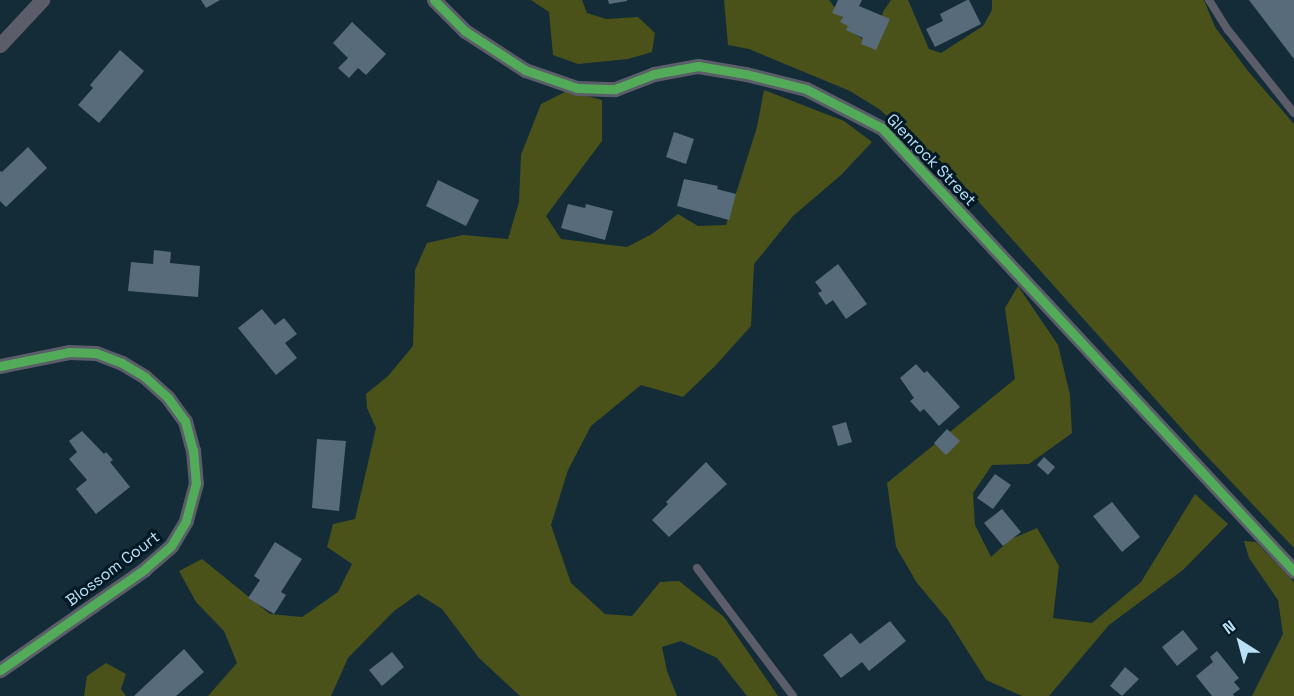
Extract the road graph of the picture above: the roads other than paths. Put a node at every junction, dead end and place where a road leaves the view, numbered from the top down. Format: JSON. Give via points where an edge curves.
{"nodes":[{"id":1,"x":42,"y":0,"type":"edge"},
{"id":2,"x":434,"y":0,"type":"edge"},
{"id":3,"x":1209,"y":0,"type":"edge"},
{"id":4,"x":0,"y":45,"type":"edge"},
{"id":5,"x":1294,"y":112,"type":"edge"},
{"id":6,"x":0,"y":366,"type":"edge"},
{"id":7,"x":697,"y":568,"type":"dead end"},
{"id":8,"x":1294,"y":571,"type":"edge"},
{"id":9,"x":0,"y":670,"type":"edge"},
{"id":10,"x":793,"y":696,"type":"edge"}],
"edges":[{"from":1,"to":4,"type":"street"},
{"from":2,"to":8,"type":"street","name":"Glenrock Street","via":[[465,31],[525,70],[578,88],[615,89],[654,74],[698,66],[806,89],[882,128]]},
{"from":3,"to":5,"type":"lane","via":[[1228,30]]},
{"from":6,"to":9,"type":"street","name":"Blossom Court","via":[[69,352],[96,353],[129,367],[168,398],[185,421],[196,483],[186,521],[171,546]]},
{"from":7,"to":10,"type":"lane"}]}
